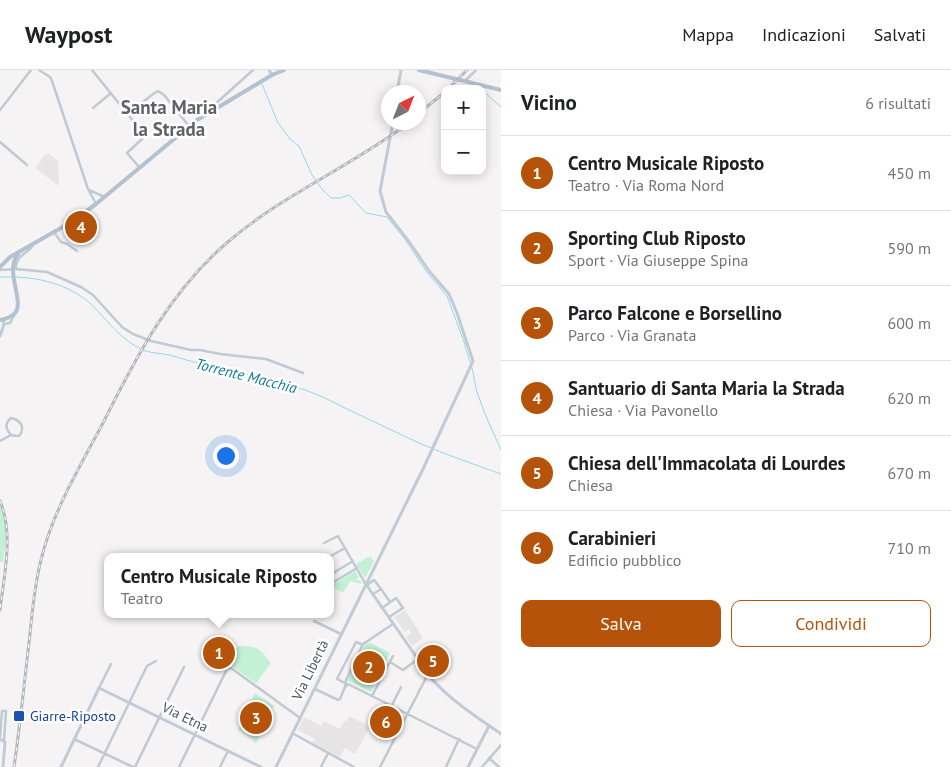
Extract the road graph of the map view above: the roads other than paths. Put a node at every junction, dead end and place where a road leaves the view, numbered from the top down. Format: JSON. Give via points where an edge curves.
{"nodes":[{"id":1,"x":31,"y":70,"type":"edge"},
{"id":2,"x":39,"y":70,"type":"edge"},
{"id":3,"x":92,"y":70,"type":"edge"},
{"id":4,"x":253,"y":70,"type":"edge"},
{"id":5,"x":269,"y":70,"type":"edge"},
{"id":6,"x":284,"y":70,"type":"edge"},
{"id":7,"x":401,"y":70,"type":"edge"},
{"id":8,"x":419,"y":70,"type":"edge"},
{"id":9,"x":476,"y":70,"type":"edge"},
{"id":10,"x":272,"y":75,"type":"junction"},
{"id":11,"x":466,"y":81,"type":"junction"},
{"id":12,"x":398,"y":85,"type":"edge"},
{"id":13,"x":501,"y":90,"type":"edge"},
{"id":14,"x":111,"y":94,"type":"junction"},
{"id":15,"x":93,"y":108,"type":"dead end"},
{"id":16,"x":0,"y":110,"type":"edge"},
{"id":17,"x":128,"y":114,"type":"junction"},
{"id":18,"x":202,"y":116,"type":"junction"},
{"id":19,"x":189,"y":126,"type":"junction"},
{"id":20,"x":391,"y":130,"type":"edge"},
{"id":21,"x":0,"y":142,"type":"edge"},
{"id":22,"x":26,"y":164,"type":"dead end"},
{"id":23,"x":140,"y":168,"type":"junction"},
{"id":24,"x":88,"y":189,"type":"junction"},
{"id":25,"x":105,"y":197,"type":"junction"},
{"id":26,"x":96,"y":204,"type":"junction"},
{"id":27,"x":76,"y":219,"type":"junction"},
{"id":28,"x":54,"y":232,"type":"junction"},
{"id":29,"x":84,"y":238,"type":"dead end"},
{"id":30,"x":34,"y":244,"type":"junction"},
{"id":31,"x":23,"y":250,"type":"junction"},
{"id":32,"x":77,"y":251,"type":"dead end"},
{"id":33,"x":1,"y":267,"type":"edge"},
{"id":34,"x":14,"y":268,"type":"junction"},
{"id":35,"x":2,"y":321,"type":"edge"},
{"id":36,"x":0,"y":336,"type":"edge"},
{"id":37,"x":303,"y":374,"type":"dead end"},
{"id":38,"x":11,"y":436,"type":"junction"},
{"id":39,"x":0,"y":442,"type":"edge"},
{"id":40,"x":324,"y":543,"type":"dead end"},
{"id":41,"x":345,"y":548,"type":"junction"},
{"id":42,"x":334,"y":554,"type":"edge"},
{"id":43,"x":353,"y":561,"type":"junction"},
{"id":44,"x":357,"y":568,"type":"junction"},
{"id":45,"x":334,"y":573,"type":"edge"},
{"id":46,"x":334,"y":582,"type":"edge"},
{"id":47,"x":366,"y":584,"type":"junction"},
{"id":48,"x":380,"y":589,"type":"junction"},
{"id":49,"x":373,"y":594,"type":"junction"},
{"id":50,"x":390,"y":602,"type":"junction"},
{"id":51,"x":382,"y":608,"type":"junction"},
{"id":52,"x":389,"y":617,"type":"junction"},
{"id":53,"x":314,"y":621,"type":"dead end"},
{"id":54,"x":393,"y":624,"type":"junction"},
{"id":55,"x":340,"y":634,"type":"junction"},
{"id":56,"x":363,"y":645,"type":"junction"},
{"id":57,"x":393,"y":656,"type":"dead end"},
{"id":58,"x":418,"y":659,"type":"junction"},
{"id":59,"x":156,"y":661,"type":"dead end"},
{"id":60,"x":390,"y":662,"type":"junction"},
{"id":61,"x":111,"y":664,"type":"dead end"},
{"id":62,"x":184,"y":667,"type":"dead end"},
{"id":63,"x":428,"y":674,"type":"junction"},
{"id":64,"x":345,"y":685,"type":"junction"},
{"id":65,"x":99,"y":688,"type":"junction"},
{"id":66,"x":314,"y":688,"type":"junction"},
{"id":67,"x":401,"y":688,"type":"dead end"},
{"id":68,"x":372,"y":696,"type":"junction"},
{"id":69,"x":129,"y":702,"type":"junction"},
{"id":70,"x":392,"y":706,"type":"junction"},
{"id":71,"x":408,"y":713,"type":"junction"},
{"id":72,"x":160,"y":718,"type":"junction"},
{"id":73,"x":300,"y":718,"type":"junction"},
{"id":74,"x":489,"y":726,"type":"junction"},
{"id":75,"x":292,"y":734,"type":"junction"},
{"id":76,"x":501,"y":734,"type":"edge"},
{"id":77,"x":195,"y":735,"type":"junction"},
{"id":78,"x":1,"y":739,"type":"edge"},
{"id":79,"x":74,"y":739,"type":"junction"},
{"id":80,"x":459,"y":739,"type":"junction"},
{"id":81,"x":501,"y":745,"type":"edge"},
{"id":82,"x":477,"y":749,"type":"junction"},
{"id":83,"x":228,"y":751,"type":"junction"},
{"id":84,"x":496,"y":751,"type":"junction"},
{"id":85,"x":104,"y":753,"type":"junction"},
{"id":86,"x":328,"y":753,"type":"junction"},
{"id":87,"x":501,"y":755,"type":"edge"},
{"id":88,"x":489,"y":758,"type":"junction"},
{"id":89,"x":253,"y":765,"type":"edge"},
{"id":90,"x":1,"y":767,"type":"edge"},
{"id":91,"x":61,"y":767,"type":"edge"},
{"id":92,"x":98,"y":767,"type":"edge"},
{"id":93,"x":134,"y":767,"type":"edge"},
{"id":94,"x":180,"y":767,"type":"edge"},
{"id":95,"x":220,"y":767,"type":"edge"},
{"id":96,"x":261,"y":767,"type":"edge"},
{"id":97,"x":276,"y":767,"type":"edge"},
{"id":98,"x":321,"y":767,"type":"edge"},
{"id":99,"x":354,"y":767,"type":"edge"},
{"id":100,"x":380,"y":767,"type":"edge"},
{"id":101,"x":446,"y":767,"type":"edge"},
{"id":102,"x":468,"y":767,"type":"edge"},
{"id":103,"x":482,"y":767,"type":"edge"},
{"id":104,"x":499,"y":767,"type":"edge"}],
"edges":[{"from":1,"to":16,"type":"street"},
{"from":2,"to":24,"type":"street","via":[[52,81]]},
{"from":3,"to":14,"type":"street"},
{"from":4,"to":18,"type":"street"},
{"from":5,"to":10,"type":"street"},
{"from":6,"to":10,"type":"main road"},
{"from":7,"to":12,"type":"street"},
{"from":8,"to":11,"type":"main road"},
{"from":9,"to":11,"type":"street"},
{"from":10,"to":18,"type":"main road"},
{"from":11,"to":13,"type":"main road"},
{"from":14,"to":15,"type":"street"},
{"from":14,"to":17,"type":"street"},
{"from":17,"to":19,"type":"street","via":[[158,91]]},
{"from":17,"to":23,"type":"street","via":[[143,133],[143,138],[127,153]]},
{"from":18,"to":19,"type":"main road"},
{"from":19,"to":23,"type":"main road"},
{"from":20,"to":47,"type":"street","name":"Via Libertà","via":[[380,191],[386,212],[428,271],[449,294],[473,358]]},
{"from":21,"to":22,"type":"street"},
{"from":23,"to":25,"type":"main road"},
{"from":24,"to":25,"type":"street"},
{"from":24,"to":26,"type":"street"},
{"from":25,"to":26,"type":"main road"},
{"from":26,"to":27,"type":"main road"},
{"from":27,"to":28,"type":"main road"},
{"from":27,"to":29,"type":"street","via":[[88,230]]},
{"from":28,"to":30,"type":"main road"},
{"from":28,"to":32,"type":"street","via":[[60,242]]},
{"from":30,"to":31,"type":"main road"},
{"from":30,"to":34,"type":"street","via":[[20,256]]},
{"from":31,"to":33,"type":"main road"},
{"from":31,"to":34,"type":"main road","via":[[15,258]]},
{"from":33,"to":34,"type":"street"},
{"from":33,"to":34,"type":"main road","via":[[10,262]]},
{"from":34,"to":35,"type":"main road","via":[[15,313]]},
{"from":34,"to":37,"type":"street","via":[[46,272],[81,287],[122,327],[151,341],[266,359]]},
{"from":35,"to":36,"type":"street"},
{"from":38,"to":38,"type":"street","via":[[19,436],[22,426],[10,418],[6,426]]},
{"from":38,"to":39,"type":"street"},
{"from":40,"to":41,"type":"street","via":[[338,536]]},
{"from":41,"to":42,"type":"street"},
{"from":41,"to":43,"type":"street"},
{"from":43,"to":44,"type":"street"},
{"from":43,"to":45,"type":"street"},
{"from":44,"to":46,"type":"street"},
{"from":44,"to":47,"type":"street"},
{"from":47,"to":48,"type":"street","via":[[374,580]]},
{"from":47,"to":49,"type":"street"},
{"from":47,"to":55,"type":"street","name":"Via Libertà"},
{"from":48,"to":49,"type":"street"},
{"from":48,"to":50,"type":"street"},
{"from":49,"to":51,"type":"street"},
{"from":50,"to":51,"type":"street"},
{"from":50,"to":52,"type":"street","via":[[396,598],[403,608]]},
{"from":51,"to":52,"type":"street"},
{"from":52,"to":54,"type":"street"},
{"from":53,"to":55,"type":"street"},
{"from":54,"to":56,"type":"street"},
{"from":54,"to":58,"type":"street"},
{"from":55,"to":66,"type":"street","name":"Via Libertà"},
{"from":56,"to":64,"type":"street"},
{"from":56,"to":64,"type":"street","via":[[356,642],[337,679]]},
{"from":57,"to":60,"type":"street"},
{"from":58,"to":60,"type":"street","via":[[402,670]]},
{"from":58,"to":63,"type":"street"},
{"from":59,"to":69,"type":"street","via":[[147,666]]},
{"from":60,"to":68,"type":"street"},
{"from":61,"to":65,"type":"street"},
{"from":62,"to":72,"type":"street"},
{"from":63,"to":71,"type":"street"},
{"from":63,"to":74,"type":"street","via":[[444,692]]},
{"from":64,"to":66,"type":"street","via":[[338,700]]},
{"from":64,"to":68,"type":"street"},
{"from":65,"to":69,"type":"street","name":"Via Etna"},
{"from":65,"to":79,"type":"street"},
{"from":66,"to":73,"type":"street","name":"Via Libertà"},
{"from":67,"to":70,"type":"street"},
{"from":68,"to":70,"type":"street"},
{"from":69,"to":72,"type":"street","name":"Via Etna"},
{"from":69,"to":85,"type":"street"},
{"from":70,"to":71,"type":"street"},
{"from":71,"to":80,"type":"street"},
{"from":71,"to":100,"type":"street"},
{"from":72,"to":77,"type":"street","name":"Via Etna"},
{"from":72,"to":93,"type":"street"},
{"from":73,"to":75,"type":"street","name":"Via Libertà"},
{"from":73,"to":77,"type":"street","via":[[229,668]]},
{"from":74,"to":76,"type":"street"},
{"from":74,"to":82,"type":"street"},
{"from":75,"to":86,"type":"street"},
{"from":75,"to":97,"type":"street","name":"Via Libertà"},
{"from":77,"to":83,"type":"street","name":"Via Etna"},
{"from":77,"to":94,"type":"street"},
{"from":78,"to":78,"type":"street","via":[[6,711],[2,711]]},
{"from":78,"to":90,"type":"street","via":[[5,742]]},
{"from":79,"to":85,"type":"street"},
{"from":79,"to":91,"type":"street"},
{"from":80,"to":82,"type":"street"},
{"from":80,"to":101,"type":"street"},
{"from":81,"to":84,"type":"street"},
{"from":82,"to":102,"type":"street"},
{"from":83,"to":89,"type":"street","name":"Via Etna"},
{"from":83,"to":95,"type":"street"},
{"from":84,"to":87,"type":"street"},
{"from":84,"to":88,"type":"street"},
{"from":85,"to":92,"type":"street"},
{"from":85,"to":93,"type":"street"},
{"from":86,"to":98,"type":"street"},
{"from":86,"to":99,"type":"street"},
{"from":88,"to":103,"type":"street"},
{"from":88,"to":104,"type":"street"},
{"from":89,"to":96,"type":"street","name":"Via Etna"}]}
